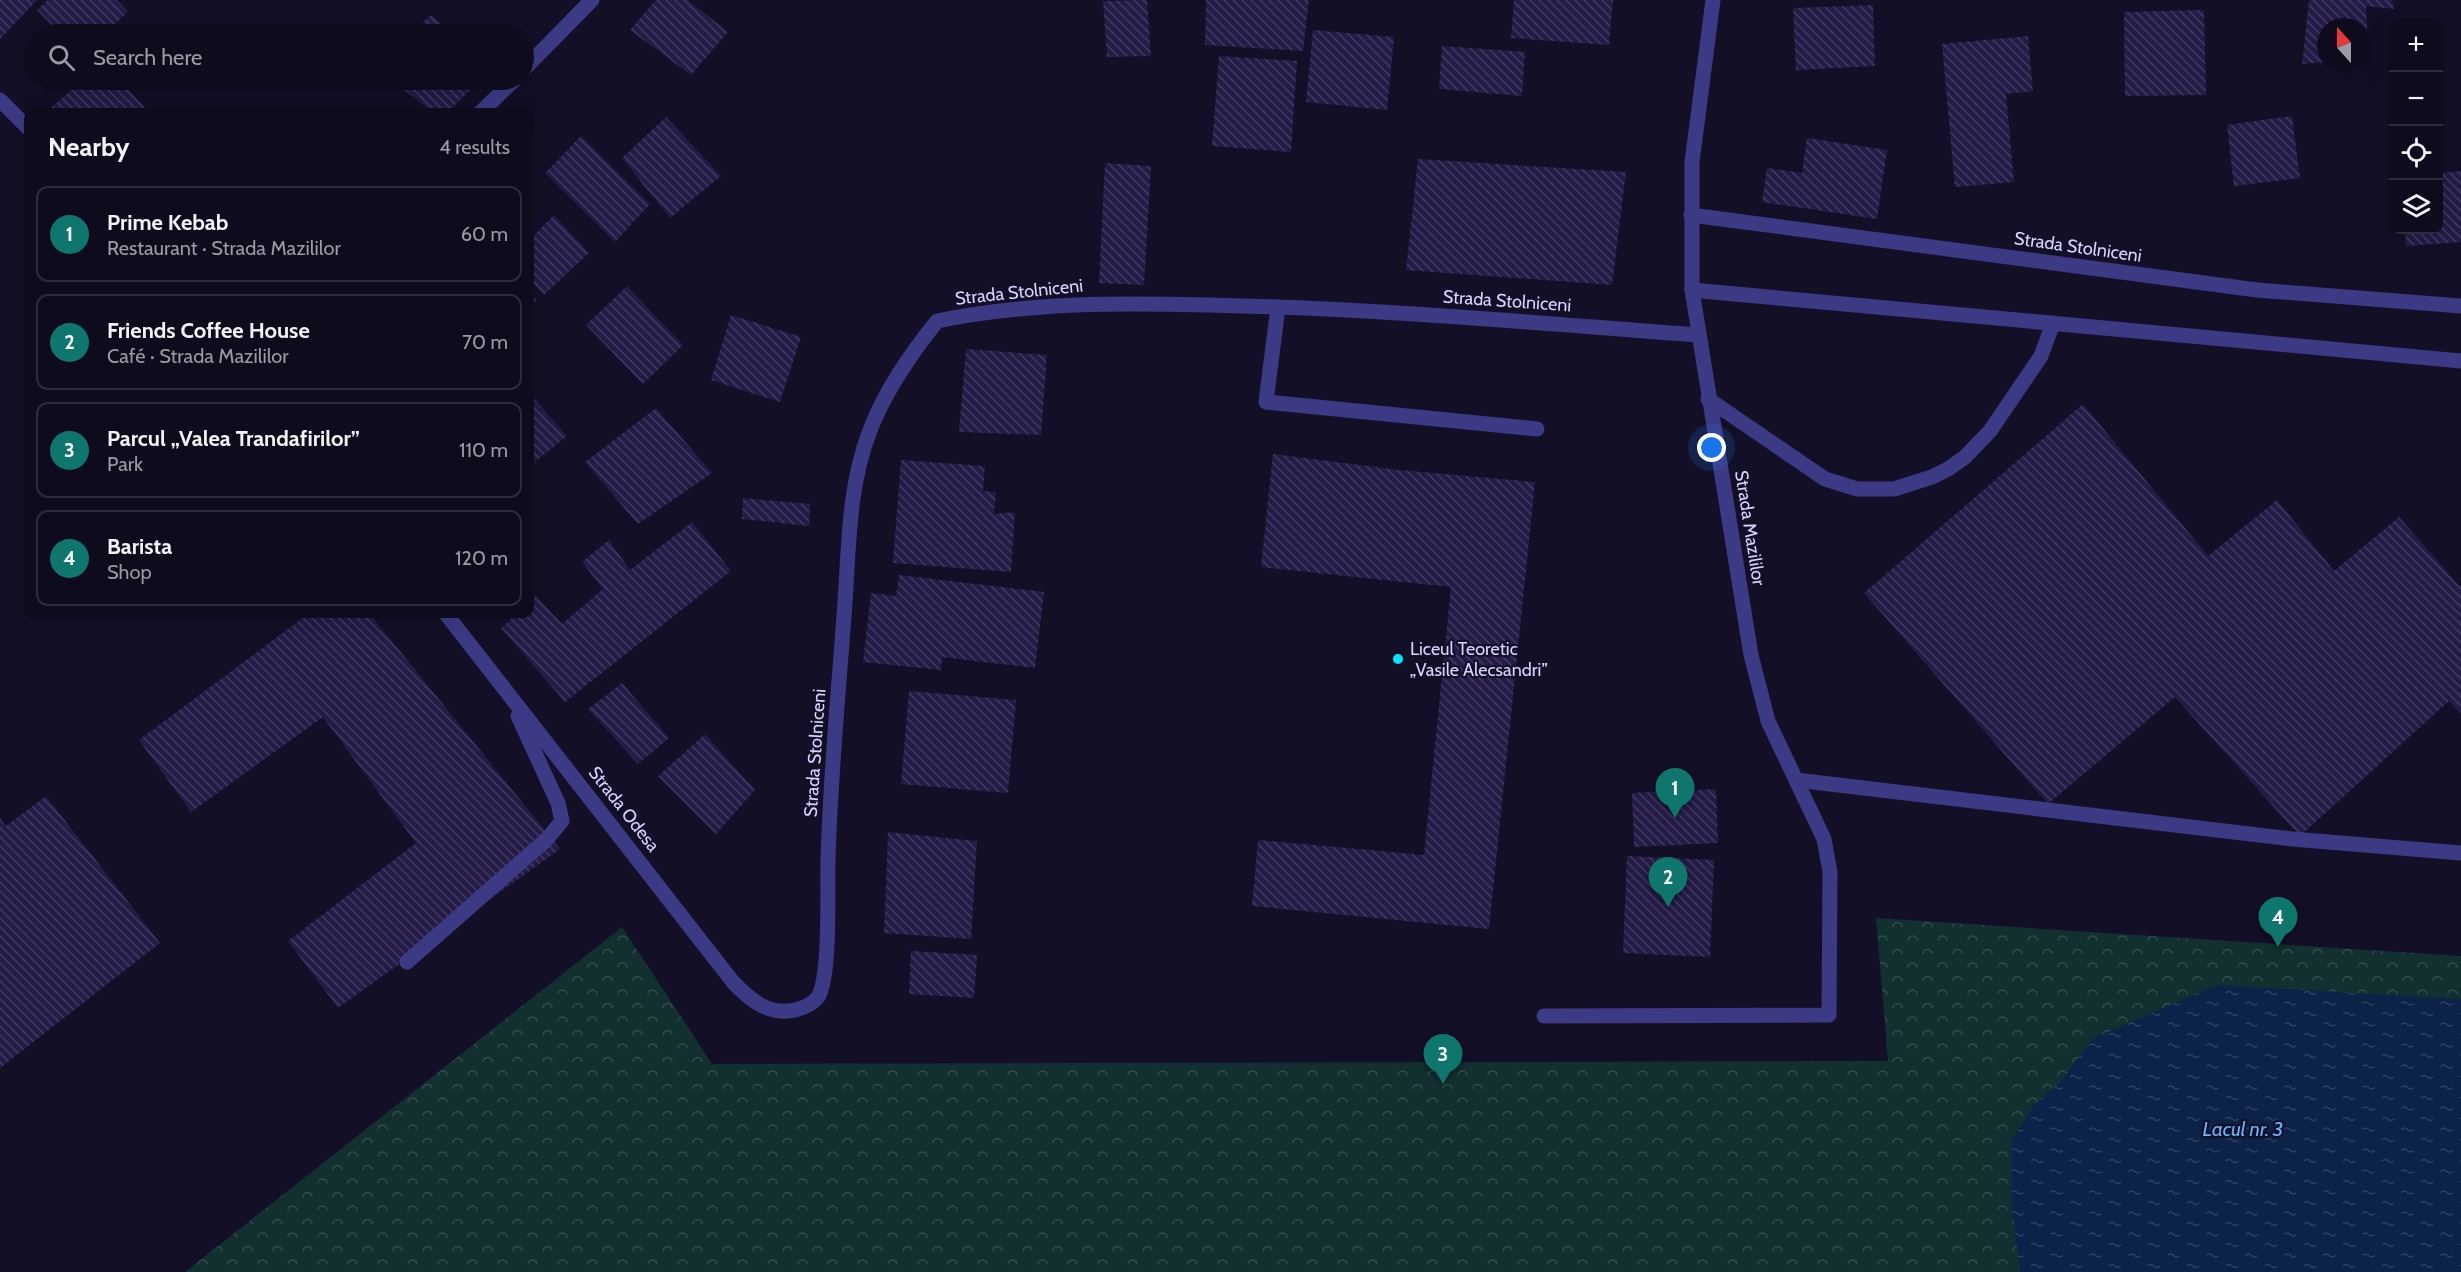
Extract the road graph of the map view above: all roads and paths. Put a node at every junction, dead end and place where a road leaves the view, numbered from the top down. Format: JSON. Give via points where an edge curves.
{"nodes":[{"id":1,"x":592,"y":0,"type":"edge"},
{"id":2,"x":1713,"y":0,"type":"edge"},
{"id":3,"x":534,"y":59,"type":"edge"},
{"id":4,"x":503,"y":90,"type":"edge"},
{"id":5,"x":0,"y":100,"type":"edge"},
{"id":6,"x":485,"y":108,"type":"edge"},
{"id":7,"x":24,"y":124,"type":"edge"},
{"id":8,"x":1691,"y":215,"type":"junction"},
{"id":9,"x":1692,"y":290,"type":"junction"},
{"id":10,"x":2461,"y":306,"type":"edge"},
{"id":11,"x":1278,"y":307,"type":"junction"},
{"id":12,"x":2053,"y":323,"type":"junction"},
{"id":13,"x":1698,"y":335,"type":"junction"},
{"id":14,"x":2461,"y":361,"type":"edge"},
{"id":15,"x":1708,"y":399,"type":"junction"},
{"id":16,"x":1537,"y":429,"type":"dead end"},
{"id":17,"x":449,"y":618,"type":"edge"},
{"id":18,"x":508,"y":692,"type":"junction"},
{"id":19,"x":1796,"y":780,"type":"junction"},
{"id":20,"x":2461,"y":853,"type":"edge"},
{"id":21,"x":407,"y":962,"type":"dead end"},
{"id":22,"x":784,"y":1013,"type":"joint"},
{"id":23,"x":1544,"y":1016,"type":"dead end"}],
"edges":[{"from":1,"to":3,"type":"street"},
{"from":2,"to":8,"type":"street","name":"Strada Mazililor","via":[[1692,162]]},
{"from":4,"to":6,"type":"street"},
{"from":5,"to":7,"type":"street"},
{"from":8,"to":9,"type":"street","name":"Strada Mazililor"},
{"from":8,"to":10,"type":"street","name":"Strada Stolniceni","via":[[2257,290]]},
{"from":9,"to":12,"type":"street"},
{"from":9,"to":13,"type":"street","name":"Strada Mazililor"},
{"from":11,"to":13,"type":"street","name":"Strada Stolniceni"},
{"from":11,"to":16,"type":"street","via":[[1266,402]]},
{"from":11,"to":22,"type":"street","name":"Strada Stolniceni","via":[[1058,304],[978,313],[937,321],[908,357],[869,432],[854,487],[829,819],[825,967],[818,996],[804,1008]]},
{"from":12,"to":14,"type":"street"},
{"from":12,"to":15,"type":"street","via":[[2041,356],[1984,437],[1965,457],[1932,477],[1894,489],[1857,489],[1825,479]]},
{"from":13,"to":15,"type":"street","name":"Strada Mazililor"},
{"from":15,"to":19,"type":"street","name":"Strada Mazililor","via":[[1751,655],[1768,721]]},
{"from":17,"to":18,"type":"street","name":"Strada Odesa"},
{"from":18,"to":21,"type":"street","via":[[558,803],[562,821],[546,840]]},
{"from":18,"to":22,"type":"street","name":"Strada Odesa","via":[[733,982],[766,1009]]},
{"from":19,"to":20,"type":"street","via":[[2292,839]]},
{"from":19,"to":23,"type":"street","name":"Strada Mazililor","via":[[1824,839],[1830,872],[1829,1015]]}]}
